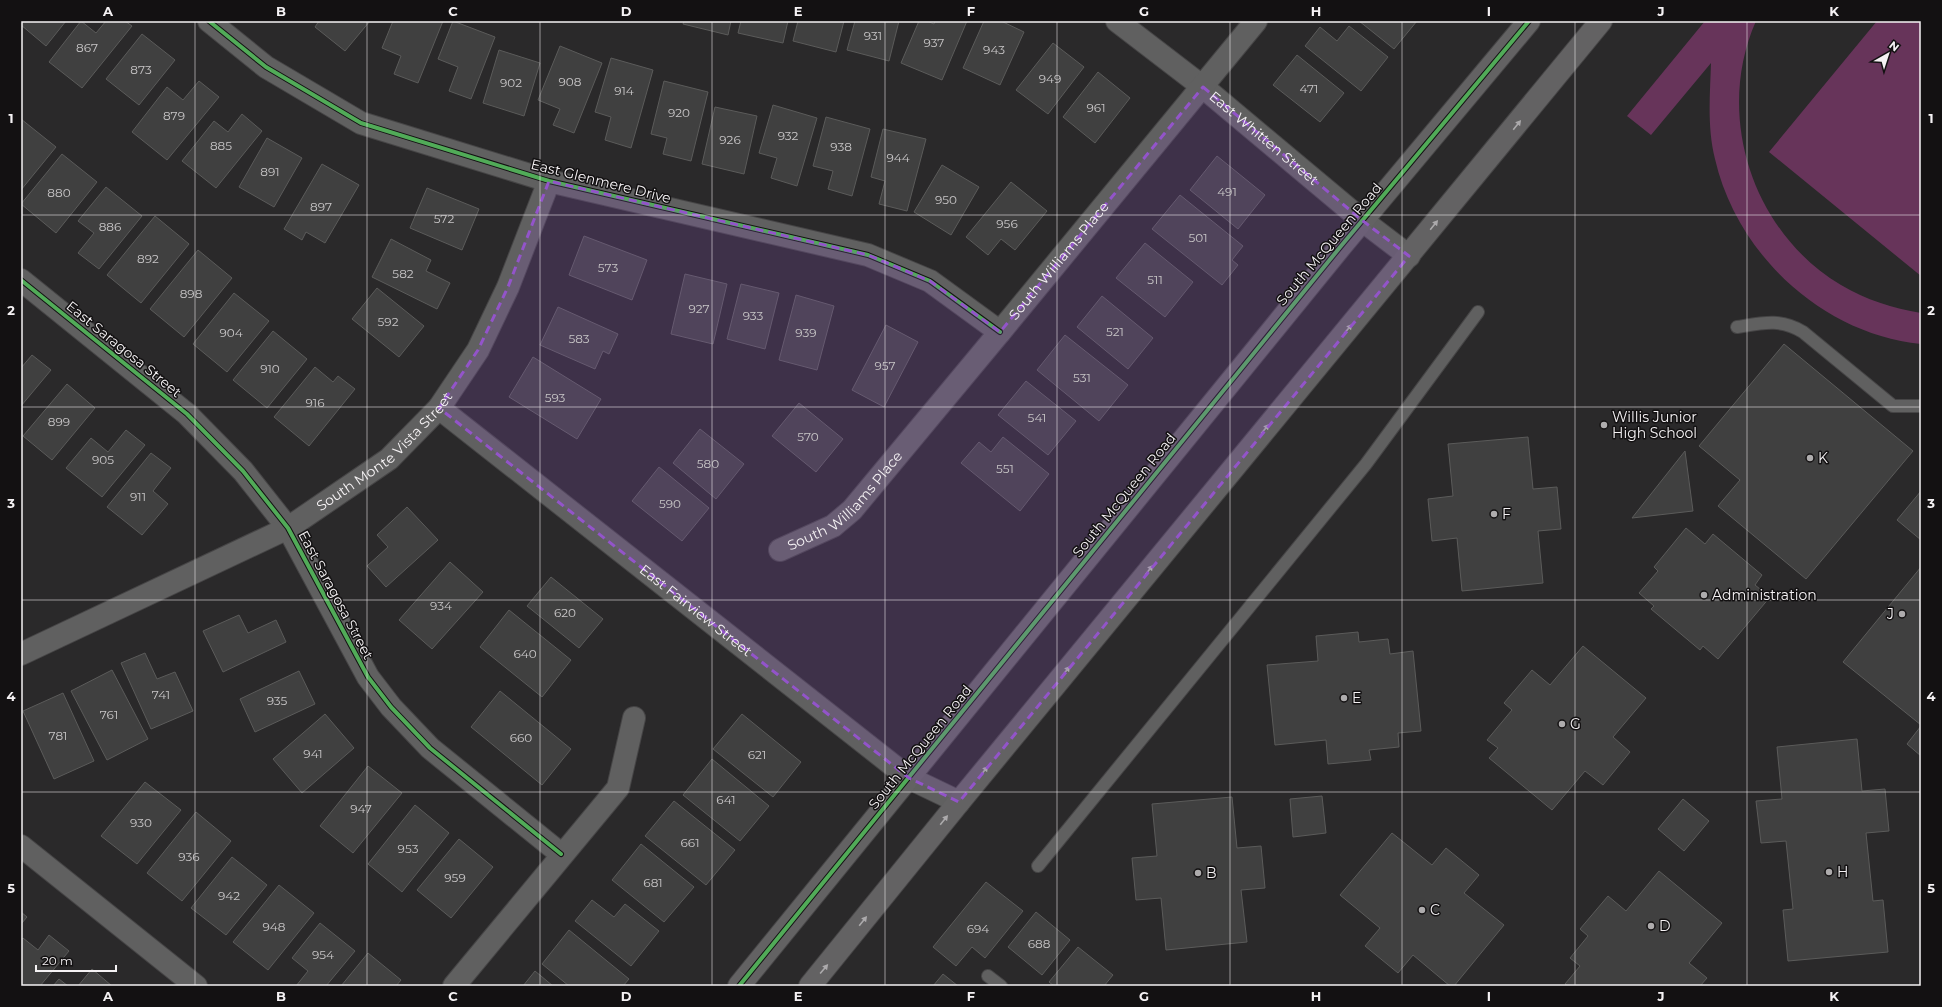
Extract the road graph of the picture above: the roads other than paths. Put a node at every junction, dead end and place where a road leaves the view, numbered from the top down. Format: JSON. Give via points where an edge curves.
{"nodes":[{"id":1,"x":209,"y":21,"type":"edge"},
{"id":2,"x":1117,"y":21,"type":"edge"},
{"id":3,"x":1256,"y":21,"type":"edge"},
{"id":4,"x":1529,"y":21,"type":"edge"},
{"id":5,"x":1601,"y":21,"type":"edge"},
{"id":6,"x":1203,"y":87,"type":"junction"},
{"id":7,"x":549,"y":181,"type":"junction"},
{"id":8,"x":1363,"y":221,"type":"junction"},
{"id":9,"x":1409,"y":256,"type":"junction"},
{"id":10,"x":21,"y":280,"type":"edge"},
{"id":11,"x":1478,"y":312,"type":"dead end"},
{"id":12,"x":1737,"y":327,"type":"dead end"},
{"id":13,"x":1000,"y":332,"type":"junction"},
{"id":14,"x":1921,"y":406,"type":"edge"},
{"id":15,"x":439,"y":408,"type":"junction"},
{"id":16,"x":288,"y":528,"type":"junction"},
{"id":17,"x":780,"y":550,"type":"dead end"},
{"id":18,"x":21,"y":654,"type":"edge"},
{"id":19,"x":634,"y":718,"type":"dead end"},
{"id":20,"x":909,"y":778,"type":"junction"},
{"id":21,"x":959,"y":802,"type":"junction"},
{"id":22,"x":21,"y":846,"type":"edge"},
{"id":23,"x":561,"y":854,"type":"junction"},
{"id":24,"x":1038,"y":866,"type":"dead end"},
{"id":25,"x":988,"y":976,"type":"dead end"},
{"id":26,"x":196,"y":986,"type":"edge"},
{"id":27,"x":454,"y":986,"type":"edge"},
{"id":28,"x":739,"y":986,"type":"edge"},
{"id":29,"x":810,"y":986,"type":"edge"},
{"id":30,"x":1001,"y":986,"type":"edge"}],
"edges":[{"from":1,"to":7,"type":"street","name":"East Glenmere Drive","via":[[266,67],[361,123]]},
{"from":2,"to":6,"type":"street","name":"East Whitten Street"},
{"from":3,"to":6,"type":"street","name":"South Williams Place"},
{"from":4,"to":8,"type":"main road","name":"South McQueen Road"},
{"from":9,"to":5,"type":"main road","one_way":true},
{"from":6,"to":8,"type":"street","name":"East Whitten Street"},
{"from":6,"to":13,"type":"street","name":"South Williams Place"},
{"from":7,"to":13,"type":"street","name":"East Glenmere Drive","via":[[868,255],[930,281]]},
{"from":7,"to":15,"type":"street","name":"South Monte Vista Street","via":[[508,287],[478,350]]},
{"from":8,"to":9,"type":"street","name":"East Whitten Street"},
{"from":8,"to":20,"type":"main road","name":"South McQueen Road"},
{"from":21,"to":9,"type":"main road","one_way":true},
{"from":10,"to":16,"type":"street","name":"East Saragosa Street","via":[[187,414],[243,472]]},
{"from":11,"to":24,"type":"lane","via":[[1366,464]]},
{"from":12,"to":14,"type":"lane","via":[[1768,322],[1791,325],[1804,332],[1893,406]]},
{"from":13,"to":17,"type":"street","name":"South Williams Place","via":[[852,510],[833,526]]},
{"from":15,"to":16,"type":"street","name":"South Monte Vista Street","via":[[390,459]]},
{"from":15,"to":20,"type":"street","name":"East Fairview Street"},
{"from":16,"to":18,"type":"street","name":"South Monte Vista Street"},
{"from":16,"to":23,"type":"street","name":"East Saragosa Street","via":[[368,677],[391,707],[430,748]]},
{"from":19,"to":23,"type":"street","via":[[618,788]]},
{"from":20,"to":21,"type":"street","name":"East Fairview Street"},
{"from":20,"to":28,"type":"main road","name":"South McQueen Road"},
{"from":29,"to":21,"type":"main road","one_way":true},
{"from":22,"to":26,"type":"street"},
{"from":23,"to":27,"type":"street"},
{"from":25,"to":30,"type":"lane"}]}
